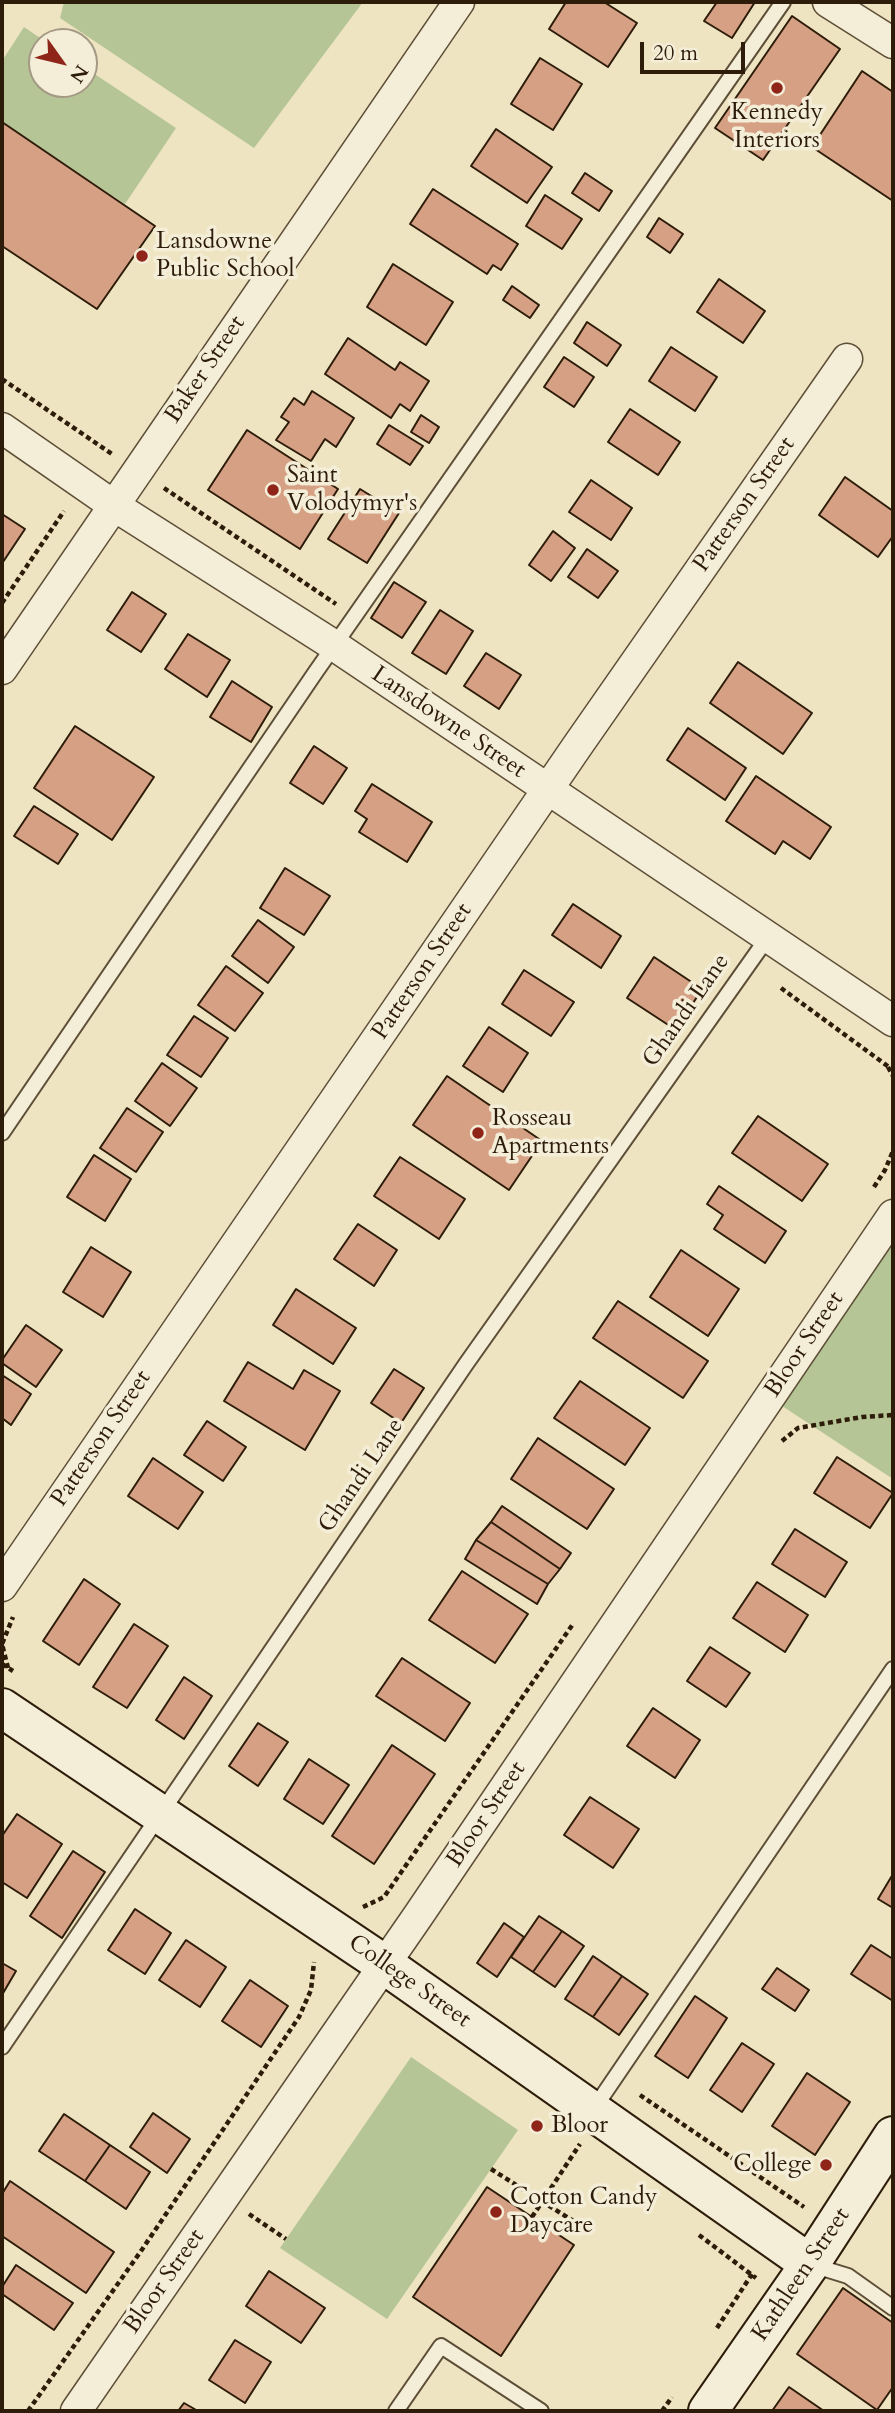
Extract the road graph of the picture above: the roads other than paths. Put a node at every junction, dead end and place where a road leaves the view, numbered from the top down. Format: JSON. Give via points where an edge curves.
{"nodes":[{"id":1,"x":458,"y":2,"type":"edge"},
{"id":2,"x":783,"y":2,"type":"edge"},
{"id":3,"x":828,"y":2,"type":"edge"},
{"id":4,"x":893,"y":43,"type":"edge"},
{"id":5,"x":847,"y":359,"type":"dead end"},
{"id":6,"x":2,"y":428,"type":"edge"},
{"id":7,"x":113,"y":505,"type":"junction"},
{"id":8,"x":335,"y":646,"type":"junction"},
{"id":9,"x":2,"y":668,"type":"edge"},
{"id":10,"x":548,"y":791,"type":"junction"},
{"id":11,"x":768,"y":937,"type":"junction"},
{"id":12,"x":893,"y":1021,"type":"edge"},
{"id":13,"x":2,"y":1133,"type":"edge"},
{"id":14,"x":893,"y":1215,"type":"edge"},
{"id":15,"x":2,"y":1586,"type":"edge"},
{"id":16,"x":893,"y":1668,"type":"edge"},
{"id":17,"x":2,"y":1708,"type":"edge"},
{"id":18,"x":160,"y":1814,"type":"junction"},
{"id":19,"x":385,"y":1965,"type":"junction"},
{"id":20,"x":2,"y":2047,"type":"edge"},
{"id":21,"x":586,"y":2128,"type":"junction"},
{"id":22,"x":893,"y":2136,"type":"edge"},
{"id":23,"x":810,"y":2264,"type":"junction"},
{"id":24,"x":893,"y":2308,"type":"edge"},
{"id":25,"x":76,"y":2411,"type":"edge"},
{"id":26,"x":396,"y":2411,"type":"edge"},
{"id":27,"x":541,"y":2411,"type":"edge"},
{"id":28,"x":708,"y":2411,"type":"edge"}],
"edges":[{"from":1,"to":7,"type":"street","name":"Baker Street"},
{"from":2,"to":8,"type":"lane"},
{"from":3,"to":4,"type":"street"},
{"from":5,"to":10,"type":"street","name":"Patterson Street"},
{"from":6,"to":7,"type":"street","name":"Lansdowne Street"},
{"from":7,"to":8,"type":"street","name":"Lansdowne Street"},
{"from":7,"to":9,"type":"street","name":"Baker Street"},
{"from":8,"to":10,"type":"street","name":"Lansdowne Street"},
{"from":8,"to":13,"type":"lane"},
{"from":10,"to":11,"type":"street","name":"Lansdowne Street"},
{"from":10,"to":15,"type":"street","name":"Patterson Street"},
{"from":11,"to":12,"type":"street","name":"Lansdowne Street"},
{"from":11,"to":18,"type":"lane","name":"Ghandi Lane","via":[[466,1364]]},
{"from":14,"to":19,"type":"street","name":"Bloor Street"},
{"from":16,"to":21,"type":"lane"},
{"from":17,"to":18,"type":"street","name":"College Street"},
{"from":18,"to":19,"type":"street","name":"College Street"},
{"from":18,"to":20,"type":"lane","name":"Ghandi Lane"},
{"from":19,"to":21,"type":"street","name":"College Street"},
{"from":19,"to":25,"type":"street","name":"Bloor Street"},
{"from":21,"to":23,"type":"street","name":"College Street"},
{"from":22,"to":23,"type":"street","name":"Kathleen Street"},
{"from":23,"to":24,"type":"lane","via":[[848,2276]]},
{"from":23,"to":28,"type":"street","name":"Kathleen Street"},
{"from":26,"to":27,"type":"lane","via":[[441,2346]]}]}
